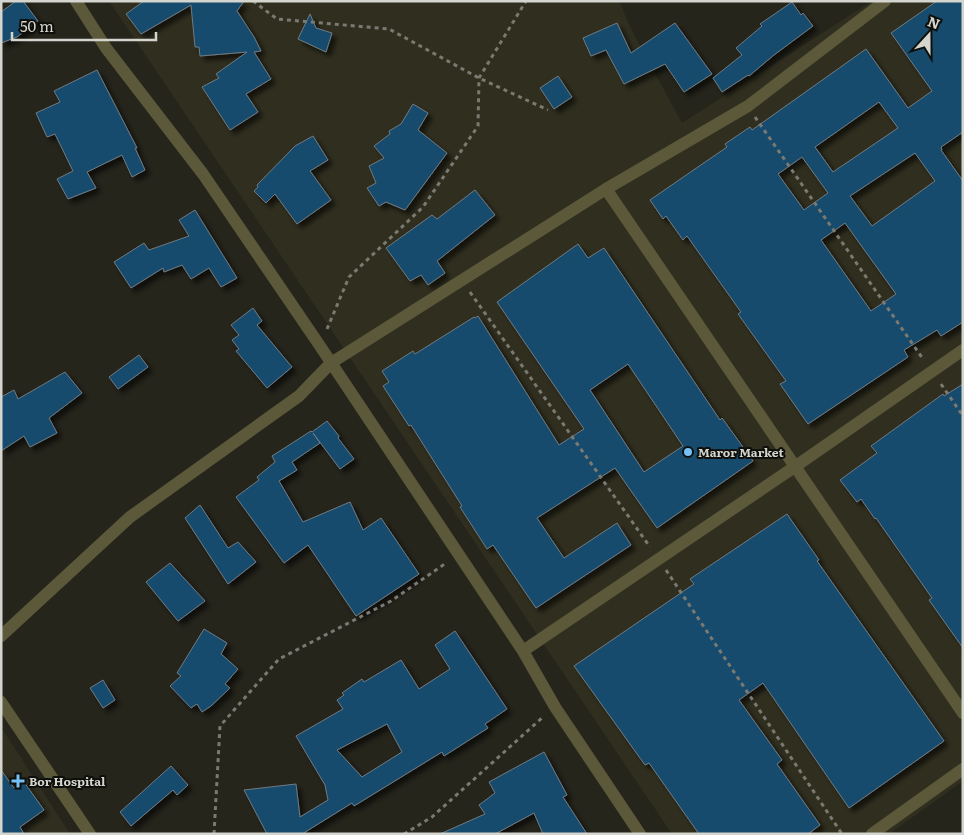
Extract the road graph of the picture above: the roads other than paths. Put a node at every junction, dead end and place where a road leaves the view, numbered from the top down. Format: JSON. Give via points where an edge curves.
{"nodes":[{"id":1,"x":76,"y":1,"type":"edge"},
{"id":2,"x":885,"y":1,"type":"edge"},
{"id":3,"x":606,"y":190,"type":"junction"},
{"id":4,"x":963,"y":350,"type":"edge"},
{"id":5,"x":332,"y":363,"type":"junction"},
{"id":6,"x":796,"y":466,"type":"junction"},
{"id":7,"x":1,"y":636,"type":"edge"},
{"id":8,"x":523,"y":651,"type":"junction"},
{"id":9,"x":1,"y":702,"type":"edge"},
{"id":10,"x":963,"y":713,"type":"edge"},
{"id":11,"x":963,"y":769,"type":"edge"},
{"id":12,"x":90,"y":834,"type":"edge"},
{"id":13,"x":640,"y":834,"type":"edge"},
{"id":14,"x":872,"y":834,"type":"edge"}],
"edges":[{"from":1,"to":5,"type":"street","via":[[106,48],[204,174]]},
{"from":2,"to":3,"type":"street","via":[[748,106]]},
{"from":3,"to":5,"type":"street"},
{"from":3,"to":6,"type":"street"},
{"from":4,"to":6,"type":"street"},
{"from":5,"to":7,"type":"street","via":[[299,396],[130,517]]},
{"from":5,"to":8,"type":"street"},
{"from":6,"to":8,"type":"street"},
{"from":6,"to":10,"type":"street"},
{"from":8,"to":13,"type":"street","via":[[555,707]]},
{"from":9,"to":12,"type":"street"},
{"from":11,"to":14,"type":"street"}]}
